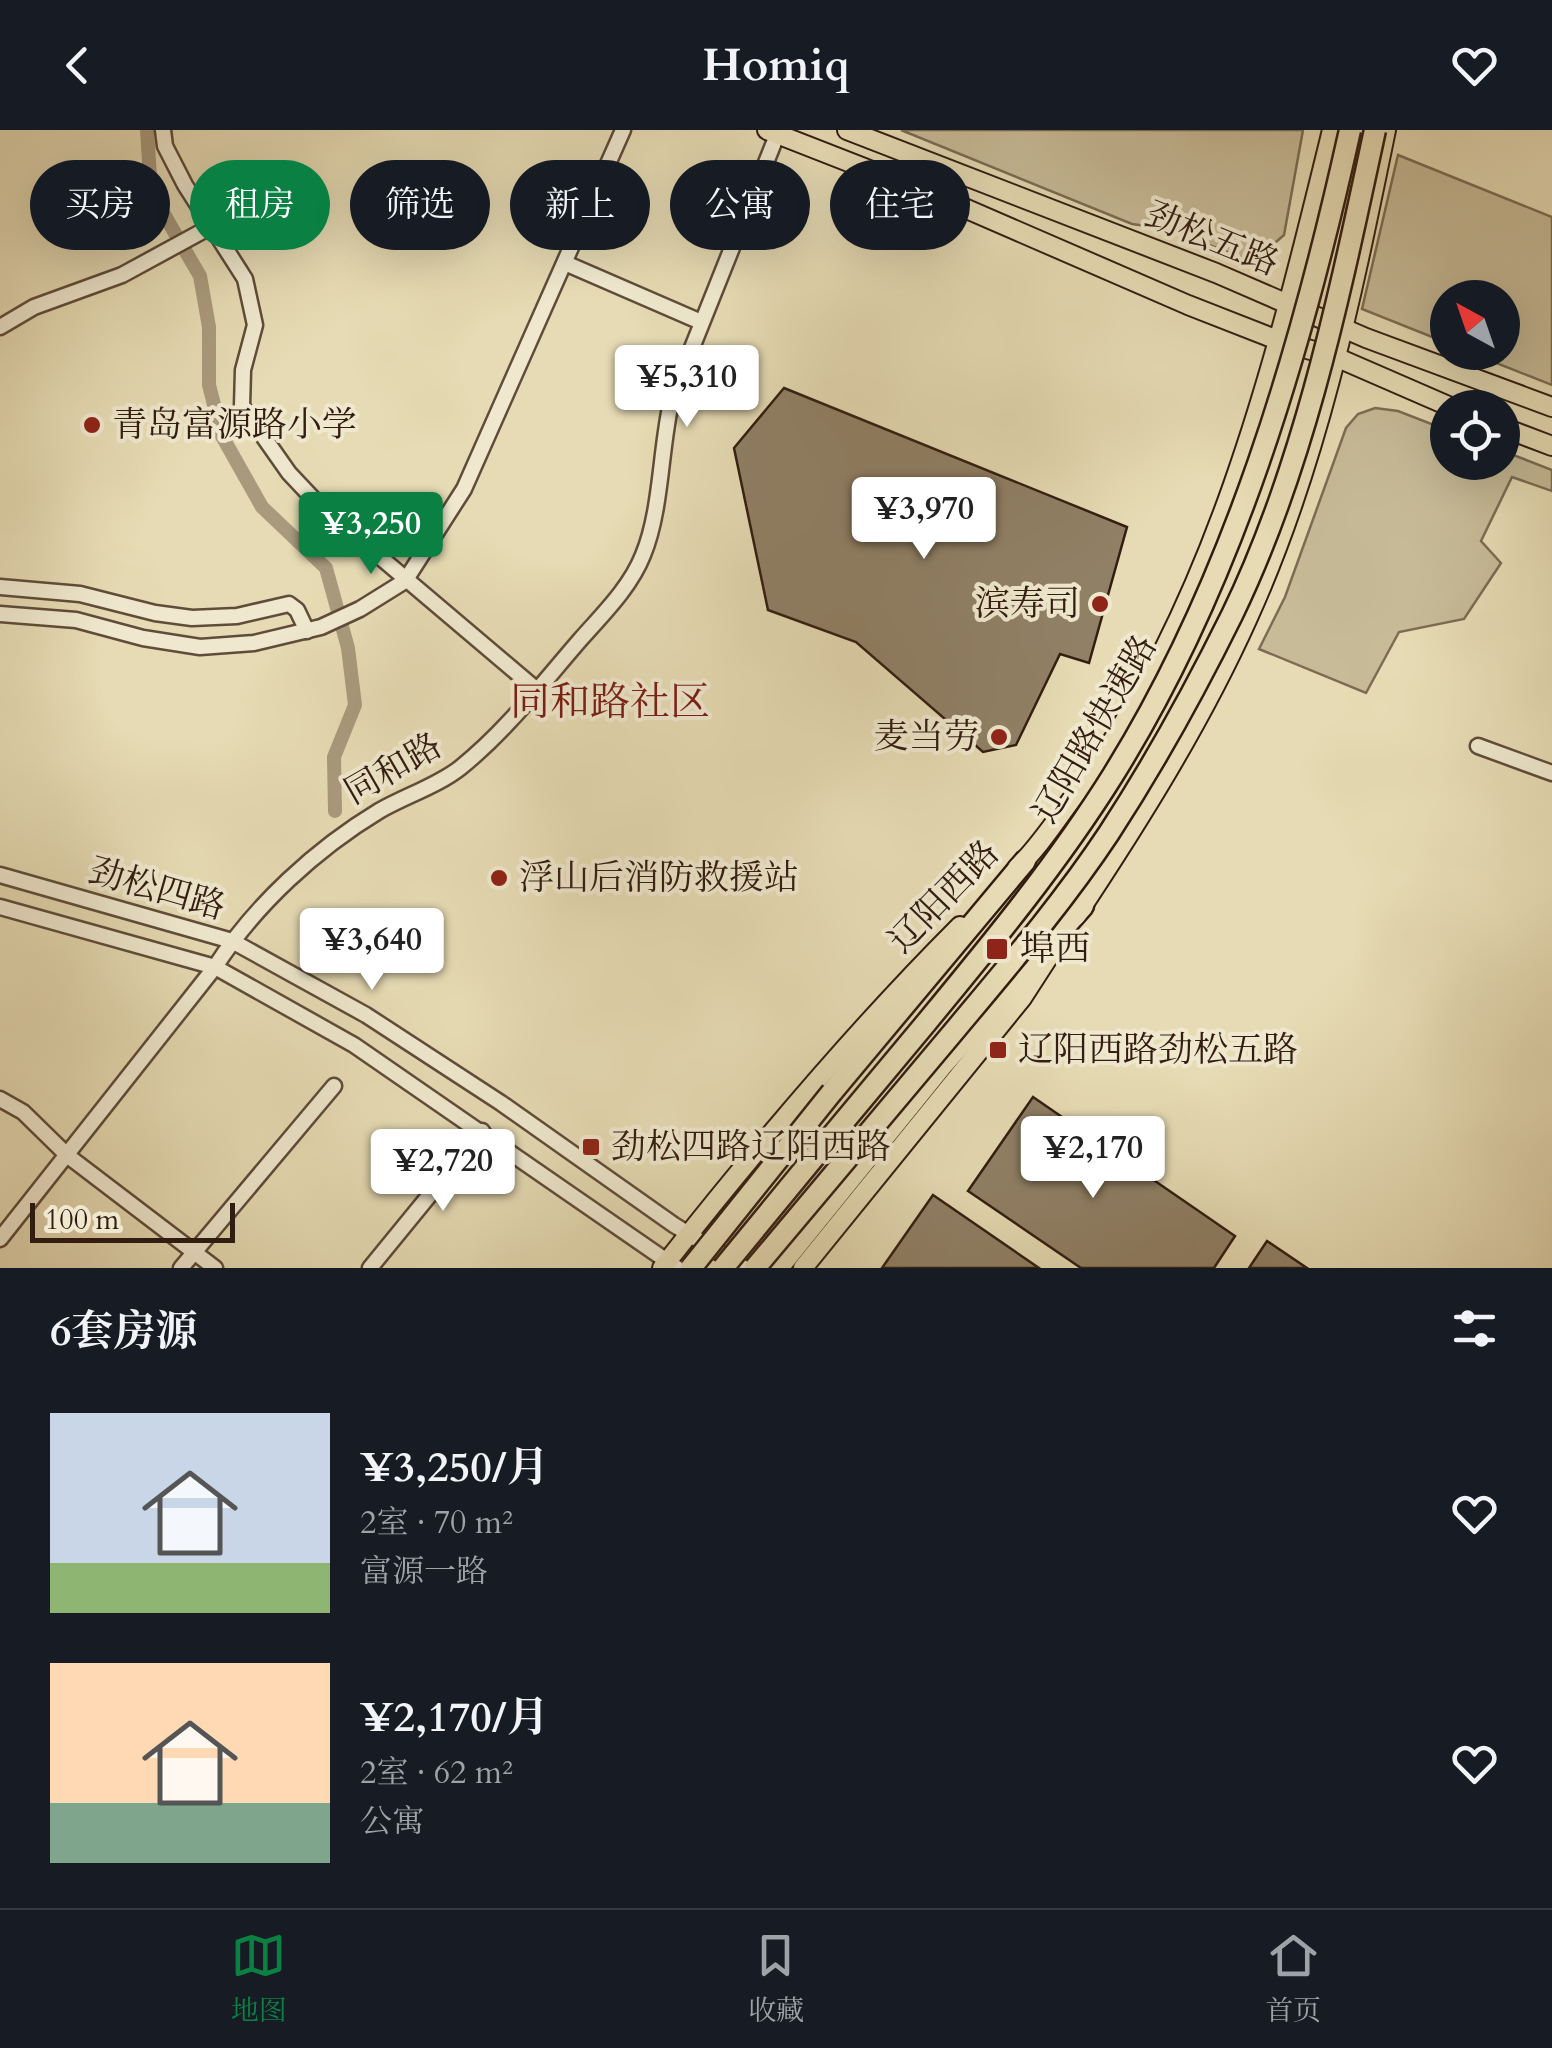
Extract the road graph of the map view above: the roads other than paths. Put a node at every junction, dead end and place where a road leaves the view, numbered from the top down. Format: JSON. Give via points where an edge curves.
{"nodes":[{"id":1,"x":163,"y":130,"type":"edge"},
{"id":2,"x":623,"y":130,"type":"edge"},
{"id":3,"x":848,"y":130,"type":"edge"},
{"id":4,"x":1332,"y":130,"type":"edge"},
{"id":5,"x":1350,"y":130,"type":"edge"},
{"id":6,"x":1376,"y":130,"type":"edge"},
{"id":7,"x":1386,"y":130,"type":"edge"},
{"id":8,"x":774,"y":131,"type":"edge"},
{"id":9,"x":190,"y":196,"type":"edge"},
{"id":10,"x":190,"y":238,"type":"edge"},
{"id":11,"x":225,"y":250,"type":"edge"},
{"id":12,"x":565,"y":263,"type":"junction"},
{"id":13,"x":1289,"y":304,"type":"junction"},
{"id":14,"x":701,"y":322,"type":"junction"},
{"id":15,"x":0,"y":326,"type":"edge"},
{"id":16,"x":1346,"y":327,"type":"junction"},
{"id":17,"x":1280,"y":340,"type":"junction"},
{"id":18,"x":1338,"y":358,"type":"junction"},
{"id":19,"x":1430,"y":398,"type":"edge"},
{"id":20,"x":1552,"y":407,"type":"edge"},
{"id":21,"x":1520,"y":434,"type":"edge"},
{"id":22,"x":1552,"y":446,"type":"edge"},
{"id":23,"x":405,"y":581,"type":"junction"},
{"id":24,"x":0,"y":587,"type":"edge"},
{"id":25,"x":0,"y":614,"type":"edge"},
{"id":26,"x":314,"y":629,"type":"junction"},
{"id":27,"x":538,"y":690,"type":"junction"},
{"id":28,"x":1478,"y":746,"type":"dead end"},
{"id":29,"x":1552,"y":773,"type":"edge"},
{"id":30,"x":1025,"y":861,"type":"junction"},
{"id":31,"x":0,"y":875,"type":"edge"},
{"id":32,"x":1083,"y":906,"type":"junction"},
{"id":33,"x":0,"y":907,"type":"edge"},
{"id":34,"x":232,"y":941,"type":"junction"},
{"id":35,"x":215,"y":967,"type":"junction"},
{"id":36,"x":334,"y":1086,"type":"dead end"},
{"id":37,"x":0,"y":1099,"type":"edge"},
{"id":38,"x":482,"y":1132,"type":"junction"},
{"id":39,"x":68,"y":1156,"type":"junction"},
{"id":40,"x":688,"y":1232,"type":"junction"},
{"id":41,"x":0,"y":1239,"type":"edge"},
{"id":42,"x":195,"y":1252,"type":"junction"},
{"id":43,"x":668,"y":1266,"type":"edge"},
{"id":44,"x":181,"y":1268,"type":"edge"},
{"id":45,"x":215,"y":1268,"type":"edge"},
{"id":46,"x":370,"y":1268,"type":"edge"},
{"id":47,"x":691,"y":1268,"type":"edge"},
{"id":48,"x":722,"y":1268,"type":"edge"},
{"id":49,"x":744,"y":1268,"type":"edge"},
{"id":50,"x":756,"y":1268,"type":"edge"},
{"id":51,"x":778,"y":1268,"type":"edge"},
{"id":52,"x":803,"y":1268,"type":"edge"}],
"edges":[{"from":1,"to":9,"type":"street"},
{"from":2,"to":12,"type":"street"},
{"from":3,"to":13,"type":"main road","name":"劲松五路"},
{"from":4,"to":13,"type":"main road","name":"辽阳西路"},
{"from":5,"to":48,"type":"highway","name":"辽阳路快速路","bridge":true,"via":[[1321,262],[1248,492],[1166,680],[1061,853]]},
{"from":6,"to":50,"type":"highway","name":"辽阳路快速路","bridge":true,"via":[[1341,289],[1281,496],[1232,614],[1162,746],[1060,900]]},
{"from":7,"to":16,"type":"main road"},
{"from":8,"to":14,"type":"street","name":"同和路"},
{"from":8,"to":17,"type":"main road","name":"劲松五路"},
{"from":10,"to":15,"type":"street"},
{"from":11,"to":23,"type":"street","via":[[246,278],[255,325],[242,406],[289,473]]},
{"from":12,"to":14,"type":"street"},
{"from":12,"to":23,"type":"street","via":[[464,489]]},
{"from":13,"to":16,"type":"main road","name":"劲松五路"},
{"from":13,"to":17,"type":"main road","name":"辽阳西路"},
{"from":14,"to":27,"type":"street","name":"同和路","via":[[669,411],[643,556]]},
{"from":16,"to":18,"type":"main road"},
{"from":16,"to":20,"type":"main road","name":"劲松五路"},
{"from":17,"to":18,"type":"main road","name":"劲松五路"},
{"from":17,"to":30,"type":"main road","name":"辽阳西路","via":[[1186,603],[1100,763]]},
{"from":18,"to":19,"type":"main road","name":"劲松五路"},
{"from":18,"to":32,"type":"main road","via":[[1248,620],[1179,754]]},
{"from":21,"to":22,"type":"main road"},
{"from":23,"to":26,"type":"street"},
{"from":23,"to":27,"type":"street"},
{"from":24,"to":26,"type":"street","via":[[80,594],[192,618],[289,604]]},
{"from":25,"to":26,"type":"street","via":[[76,620],[200,647]]},
{"from":27,"to":34,"type":"street","name":"同和路","via":[[456,771],[348,830]]},
{"from":28,"to":29,"type":"street"},
{"from":30,"to":40,"type":"main road","name":"辽阳西路","via":[[844,1050]]},
{"from":30,"to":47,"type":"highway","bridge":true},
{"from":31,"to":34,"type":"street","name":"劲松四路"},
{"from":32,"to":51,"type":"highway","via":[[944,1063]]},
{"from":32,"to":52,"type":"main road","via":[[1022,998]]},
{"from":33,"to":35,"type":"street","name":"劲松四路"},
{"from":34,"to":35,"type":"street","name":"同和路"},
{"from":34,"to":40,"type":"street","name":"劲松四路","via":[[366,1015]]},
{"from":35,"to":38,"type":"street","name":"劲松四路","via":[[354,1045]]},
{"from":35,"to":39,"type":"street","name":"同和路"},
{"from":36,"to":42,"type":"street"},
{"from":37,"to":39,"type":"street"},
{"from":38,"to":43,"type":"street","name":"劲松四路"},
{"from":38,"to":46,"type":"street"},
{"from":39,"to":41,"type":"street","name":"同和路"},
{"from":39,"to":42,"type":"street"},
{"from":40,"to":43,"type":"main road","name":"辽阳西路"},
{"from":40,"to":49,"type":"street","name":"劲松四路"},
{"from":42,"to":44,"type":"street"},
{"from":42,"to":45,"type":"street"}]}
